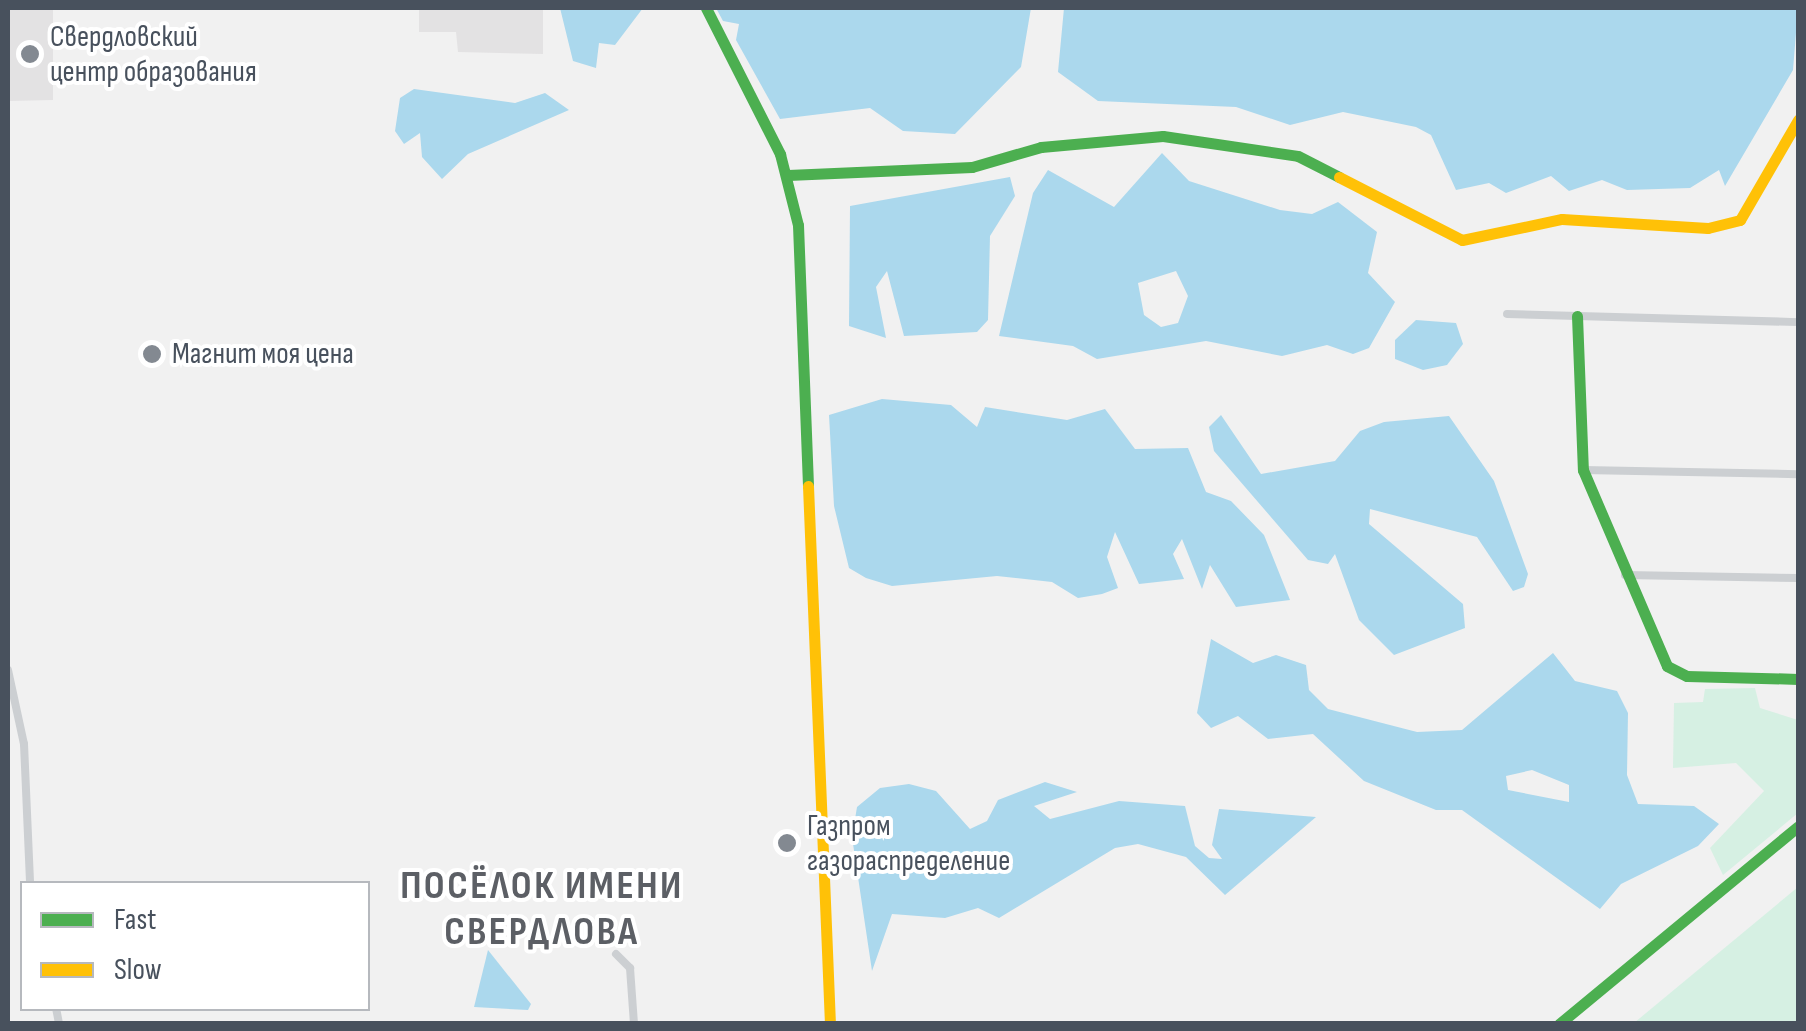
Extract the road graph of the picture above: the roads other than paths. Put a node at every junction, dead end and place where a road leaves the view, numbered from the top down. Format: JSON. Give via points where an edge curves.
{"nodes":[{"id":1,"x":706,"y":8,"type":"edge"},
{"id":2,"x":1798,"y":120,"type":"edge"},
{"id":3,"x":788,"y":175,"type":"junction"},
{"id":4,"x":1507,"y":314,"type":"dead end"},
{"id":5,"x":1576,"y":316,"type":"junction"},
{"id":6,"x":1798,"y":322,"type":"edge"},
{"id":7,"x":1583,"y":470,"type":"junction"},
{"id":8,"x":1798,"y":474,"type":"edge"},
{"id":9,"x":1625,"y":574,"type":"junction"},
{"id":10,"x":1798,"y":578,"type":"edge"},
{"id":11,"x":8,"y":670,"type":"edge"},
{"id":12,"x":1798,"y":680,"type":"edge"},
{"id":13,"x":1798,"y":826,"type":"edge"},
{"id":14,"x":30,"y":881,"type":"edge"},
{"id":15,"x":616,"y":954,"type":"dead end"},
{"id":16,"x":634,"y":1024,"type":"edge"},
{"id":17,"x":830,"y":1024,"type":"edge"},
{"id":18,"x":1559,"y":1024,"type":"edge"}],
"edges":[{"from":1,"to":3,"type":"street"},
{"from":2,"to":3,"type":"street","via":[[1740,220],[1708,228],[1562,218],[1462,240],[1298,156],[1163,136],[1041,148],[972,167]]},
{"from":3,"to":17,"type":"street","via":[[810,380]]},
{"from":4,"to":5,"type":"street"},
{"from":5,"to":6,"type":"street"},
{"from":5,"to":7,"type":"street"},
{"from":7,"to":8,"type":"street"},
{"from":7,"to":9,"type":"street"},
{"from":9,"to":10,"type":"street"},
{"from":9,"to":12,"type":"street","via":[[1675,674]]},
{"from":11,"to":14,"type":"street","via":[[24,744]]},
{"from":13,"to":18,"type":"street"},
{"from":15,"to":16,"type":"street","via":[[630,968]]}]}
